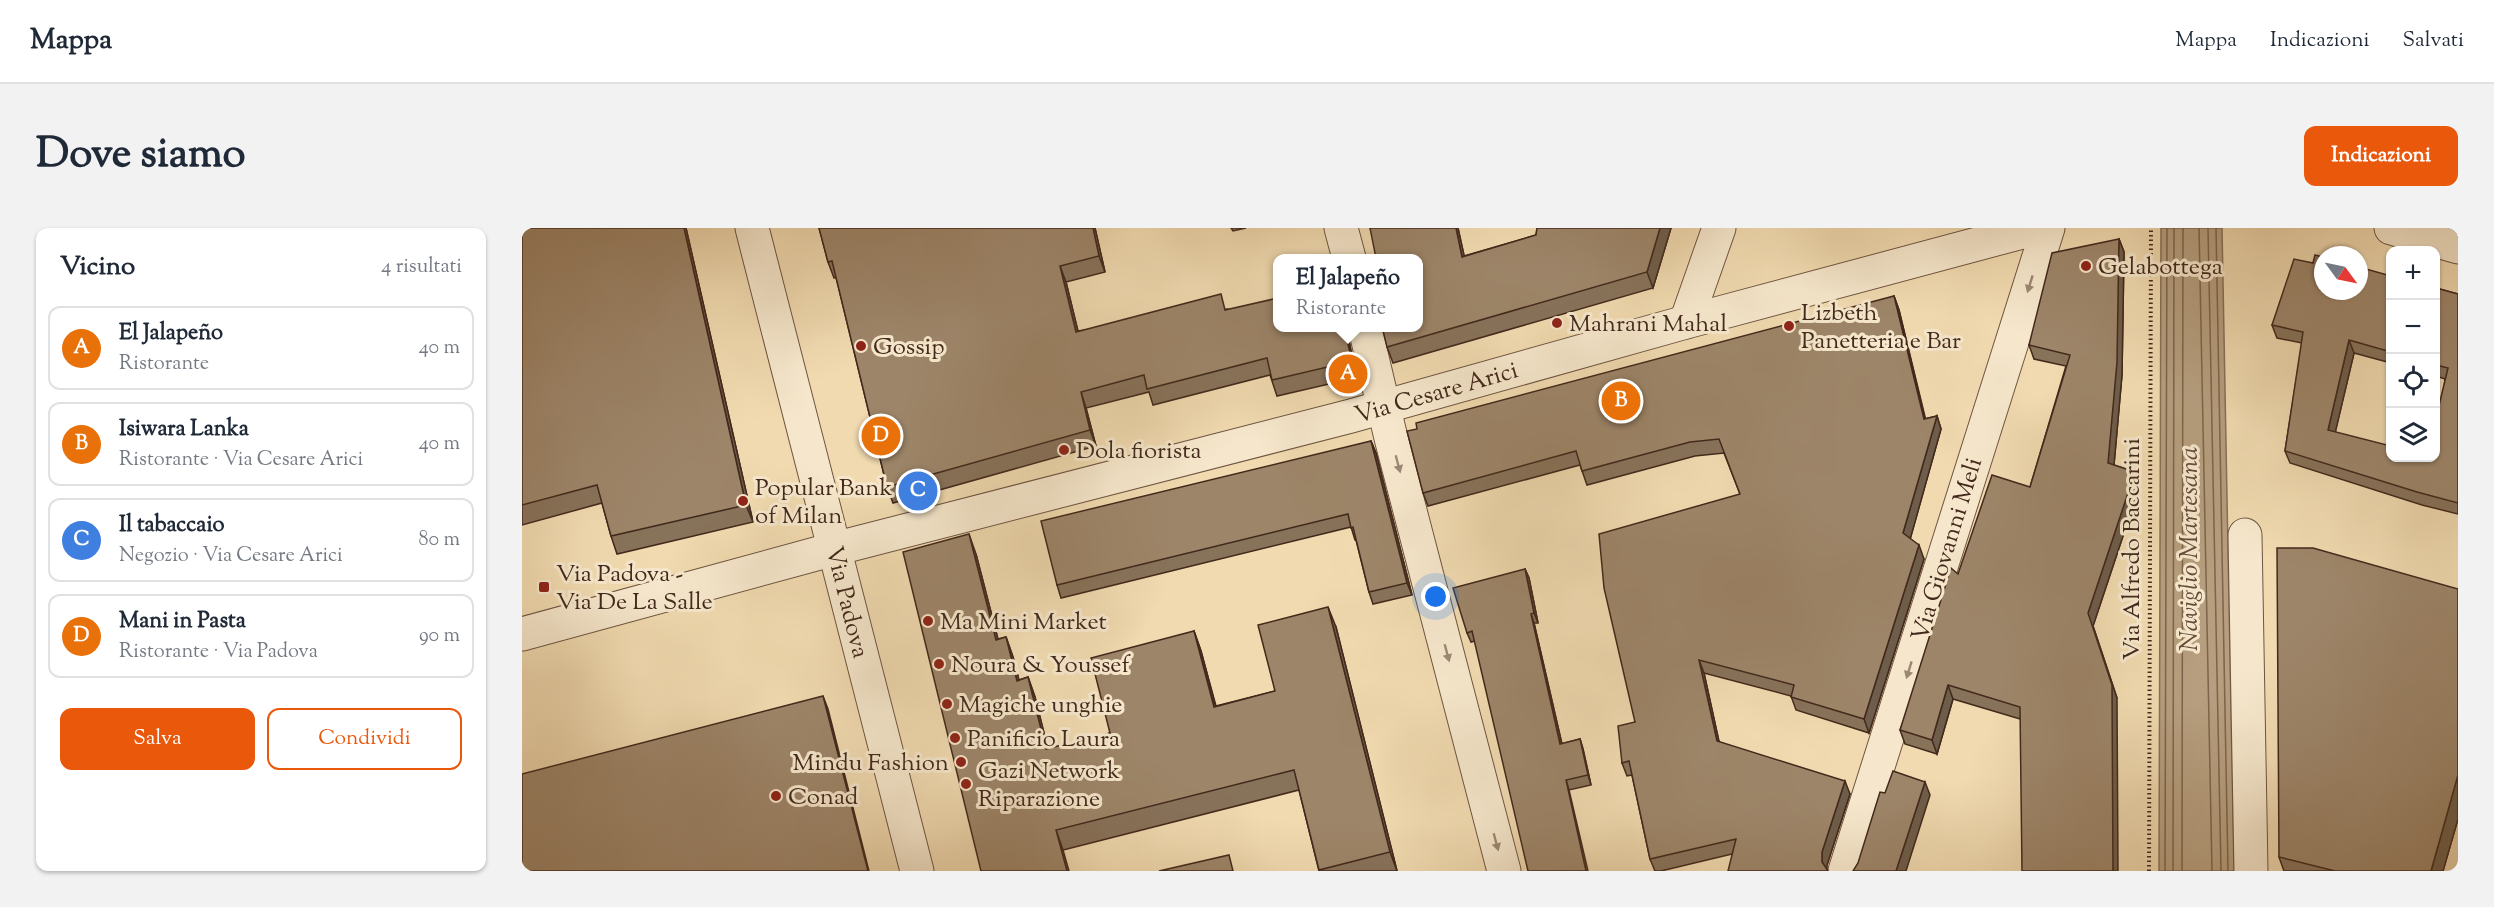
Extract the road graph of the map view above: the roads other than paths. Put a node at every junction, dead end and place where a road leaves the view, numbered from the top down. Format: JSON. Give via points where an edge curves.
{"nodes":[{"id":1,"x":752,"y":228,"type":"edge"},
{"id":2,"x":1341,"y":228,"type":"edge"},
{"id":3,"x":1719,"y":228,"type":"edge"},
{"id":4,"x":2037,"y":228,"type":"edge"},
{"id":5,"x":2048,"y":228,"type":"edge"},
{"id":6,"x":2391,"y":228,"type":"edge"},
{"id":7,"x":2458,"y":247,"type":"edge"},
{"id":8,"x":1347,"y":254,"type":"edge"},
{"id":9,"x":1686,"y":322,"type":"junction"},
{"id":10,"x":1366,"y":332,"type":"edge"},
{"id":11,"x":1385,"y":407,"type":"junction"},
{"id":12,"x":2245,"y":535,"type":"dead end"},
{"id":13,"x":834,"y":549,"type":"junction"},
{"id":14,"x":522,"y":634,"type":"edge"},
{"id":15,"x":917,"y":871,"type":"edge"},
{"id":16,"x":1504,"y":871,"type":"edge"},
{"id":17,"x":1845,"y":871,"type":"edge"},
{"id":18,"x":2251,"y":871,"type":"edge"}],
"edges":[{"from":1,"to":13,"type":"street","name":"Via Padova"},
{"from":2,"to":8,"type":"street"},
{"from":3,"to":9,"type":"street"},
{"from":4,"to":9,"type":"street","name":"Via Cesare Arici"},
{"from":5,"to":17,"type":"street","name":"Via Giovanni Meli","one_way":true},
{"from":6,"to":7,"type":"street"},
{"from":9,"to":11,"type":"street","name":"Via Cesare Arici"},
{"from":10,"to":11,"type":"street"},
{"from":11,"to":13,"type":"street","name":"Via Cesare Arici"},
{"from":11,"to":16,"type":"street","one_way":true},
{"from":12,"to":18,"type":"street"},
{"from":13,"to":14,"type":"street","name":"Via Cesare Arici"},
{"from":13,"to":15,"type":"street","name":"Via Padova"}]}
